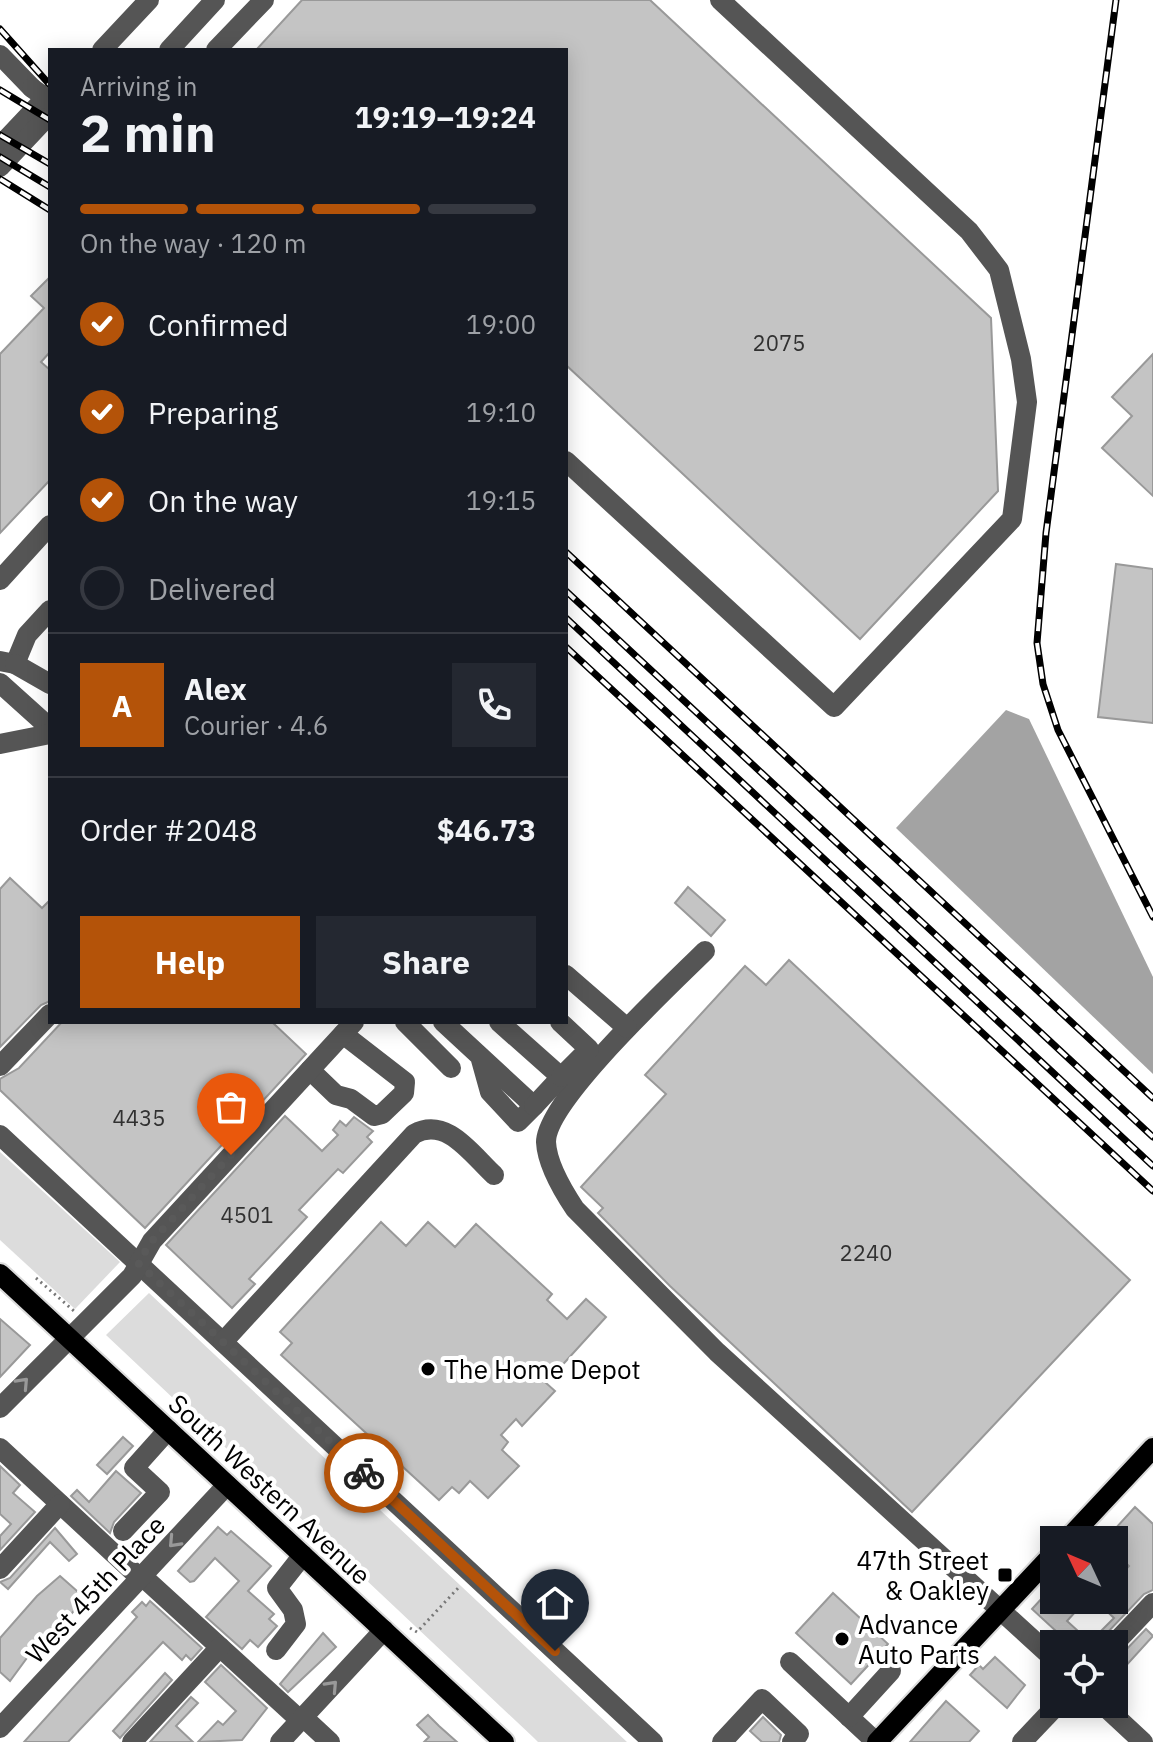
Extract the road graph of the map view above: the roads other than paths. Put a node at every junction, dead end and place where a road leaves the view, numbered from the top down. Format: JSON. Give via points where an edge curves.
{"nodes":[{"id":1,"x":149,"y":0,"type":"edge"},
{"id":2,"x":215,"y":0,"type":"edge"},
{"id":3,"x":264,"y":0,"type":"edge"},
{"id":4,"x":720,"y":0,"type":"edge"},
{"id":5,"x":104,"y":48,"type":"edge"},
{"id":6,"x":173,"y":48,"type":"edge"},
{"id":7,"x":218,"y":48,"type":"edge"},
{"id":8,"x":0,"y":55,"type":"edge"},
{"id":9,"x":41,"y":91,"type":"edge"},
{"id":10,"x":48,"y":116,"type":"edge"},
{"id":11,"x":0,"y":146,"type":"edge"},
{"id":12,"x":0,"y":167,"type":"edge"},
{"id":13,"x":568,"y":463,"type":"edge"},
{"id":14,"x":48,"y":527,"type":"edge"},
{"id":15,"x":0,"y":580,"type":"edge"},
{"id":16,"x":48,"y":612,"type":"edge"},
{"id":17,"x":8,"y":663,"type":"edge"},
{"id":18,"x":0,"y":683,"type":"edge"},
{"id":19,"x":48,"y":683,"type":"edge"},
{"id":20,"x":48,"y":726,"type":"edge"},
{"id":21,"x":48,"y":734,"type":"edge"},
{"id":22,"x":0,"y":744,"type":"edge"},
{"id":23,"x":705,"y":951,"type":"dead end"},
{"id":24,"x":568,"y":977,"type":"edge"},
{"id":25,"x":48,"y":1016,"type":"edge"},
{"id":26,"x":407,"y":1024,"type":"edge"},
{"id":27,"x":445,"y":1024,"type":"edge"},
{"id":28,"x":501,"y":1024,"type":"edge"},
{"id":29,"x":562,"y":1024,"type":"edge"},
{"id":30,"x":349,"y":1028,"type":"edge"},
{"id":31,"x":627,"y":1028,"type":"junction"},
{"id":32,"x":0,"y":1066,"type":"edge"},
{"id":33,"x":451,"y":1068,"type":"dead end"},
{"id":34,"x":310,"y":1070,"type":"junction"},
{"id":35,"x":561,"y":1077,"type":"junction"},
{"id":36,"x":0,"y":1135,"type":"edge"},
{"id":37,"x":494,"y":1175,"type":"dead end"},
{"id":38,"x":138,"y":1263,"type":"junction"},
{"id":39,"x":0,"y":1274,"type":"edge"},
{"id":40,"x":71,"y":1340,"type":"junction"},
{"id":41,"x":223,"y":1342,"type":"junction"},
{"id":42,"x":0,"y":1408,"type":"edge"},
{"id":43,"x":168,"y":1430,"type":"junction"},
{"id":44,"x":0,"y":1448,"type":"edge"},
{"id":45,"x":1153,"y":1448,"type":"edge"},
{"id":46,"x":227,"y":1485,"type":"junction"},
{"id":47,"x":60,"y":1504,"type":"junction"},
{"id":48,"x":1080,"y":1526,"type":"edge"},
{"id":49,"x":123,"y":1531,"type":"dead end"},
{"id":50,"x":303,"y":1555,"type":"junction"},
{"id":51,"x":1040,"y":1568,"type":"edge"},
{"id":52,"x":0,"y":1569,"type":"edge"},
{"id":53,"x":141,"y":1577,"type":"junction"},
{"id":54,"x":1153,"y":1603,"type":"edge"},
{"id":55,"x":1001,"y":1610,"type":"junction"},
{"id":56,"x":384,"y":1630,"type":"junction"},
{"id":57,"x":1127,"y":1630,"type":"edge"},
{"id":58,"x":1040,"y":1646,"type":"edge"},
{"id":59,"x":220,"y":1647,"type":"junction"},
{"id":60,"x":276,"y":1650,"type":"dead end"},
{"id":61,"x":790,"y":1662,"type":"dead end"},
{"id":62,"x":891,"y":1671,"type":"dead end"},
{"id":63,"x":849,"y":1717,"type":"junction"},
{"id":64,"x":1045,"y":1718,"type":"edge"},
{"id":65,"x":1117,"y":1718,"type":"edge"},
{"id":66,"x":302,"y":1719,"type":"junction"},
{"id":67,"x":0,"y":1728,"type":"edge"},
{"id":68,"x":132,"y":1742,"type":"edge"},
{"id":69,"x":280,"y":1742,"type":"edge"},
{"id":70,"x":330,"y":1742,"type":"edge"},
{"id":71,"x":504,"y":1742,"type":"edge"},
{"id":72,"x":653,"y":1742,"type":"edge"},
{"id":73,"x":722,"y":1742,"type":"edge"},
{"id":74,"x":792,"y":1742,"type":"edge"},
{"id":75,"x":876,"y":1742,"type":"edge"},
{"id":76,"x":1022,"y":1742,"type":"edge"},
{"id":77,"x":1143,"y":1742,"type":"edge"}],
"edges":[{"from":1,"to":5,"type":"street"},
{"from":2,"to":6,"type":"street"},
{"from":3,"to":7,"type":"street"},
{"from":4,"to":13,"type":"street","via":[[969,231],[999,270],[1027,402],[1012,519],[834,707]]},
{"from":8,"to":9,"type":"street"},
{"from":9,"to":11,"type":"street"},
{"from":10,"to":12,"type":"street"},
{"from":14,"to":15,"type":"street"},
{"from":16,"to":17,"type":"street"},
{"from":17,"to":19,"type":"street"},
{"from":18,"to":20,"type":"street"},
{"from":21,"to":22,"type":"street"},
{"from":23,"to":31,"type":"street"},
{"from":24,"to":31,"type":"street"},
{"from":25,"to":32,"type":"street"},
{"from":26,"to":33,"type":"street"},
{"from":27,"to":35,"type":"street","via":[[480,1056],[490,1092],[518,1122]]},
{"from":28,"to":35,"type":"street"},
{"from":29,"to":35,"type":"street","via":[[589,1049]]},
{"from":30,"to":34,"type":"street"},
{"from":30,"to":34,"type":"street","via":[[405,1082],[404,1093],[374,1116],[336,1095]]},
{"from":31,"to":55,"type":"street","via":[[553,1117],[546,1142],[561,1188],[575,1209],[717,1352]]},
{"from":34,"to":38,"type":"street","via":[[152,1241]]},
{"from":36,"to":38,"type":"street"},
{"from":37,"to":41,"type":"street","via":[[446,1132],[431,1128],[414,1134]]},
{"from":38,"to":40,"type":"street","via":[[132,1276]]},
{"from":38,"to":41,"type":"street"},
{"from":39,"to":40,"type":"main road","name":"South Western Avenue"},
{"from":42,"to":40,"type":"street","one_way":true,"via":[[45,1359]]},
{"from":40,"to":43,"type":"main road","name":"South Western Avenue"},
{"from":41,"to":72,"type":"street"},
{"from":43,"to":46,"type":"main road","name":"South Western Avenue"},
{"from":43,"to":49,"type":"street","via":[[134,1468],[160,1492]]},
{"from":44,"to":47,"type":"street"},
{"from":45,"to":48,"type":"main road"},
{"from":46,"to":50,"type":"main road","name":"South Western Avenue"},
{"from":46,"to":53,"type":"street","name":"West 45th Place","one_way":true},
{"from":47,"to":52,"type":"street"},
{"from":47,"to":53,"type":"street"},
{"from":50,"to":56,"type":"main road","name":"South Western Avenue"},
{"from":50,"to":60,"type":"street","via":[[277,1588],[296,1624]]},
{"from":51,"to":55,"type":"main road"},
{"from":53,"to":59,"type":"street"},
{"from":53,"to":67,"type":"street","name":"West 45th Place"},
{"from":54,"to":57,"type":"street"},
{"from":55,"to":58,"type":"street"},
{"from":55,"to":75,"type":"main road"},
{"from":66,"to":56,"type":"street","one_way":true},
{"from":56,"to":71,"type":"main road","name":"South Western Avenue"},
{"from":59,"to":66,"type":"street"},
{"from":59,"to":68,"type":"street"},
{"from":61,"to":63,"type":"street"},
{"from":62,"to":63,"type":"street"},
{"from":63,"to":75,"type":"street"},
{"from":64,"to":76,"type":"street"},
{"from":65,"to":77,"type":"street"},
{"from":66,"to":69,"type":"street"},
{"from":66,"to":70,"type":"street"},
{"from":73,"to":74,"type":"street","via":[[762,1699],[799,1734]]}]}
